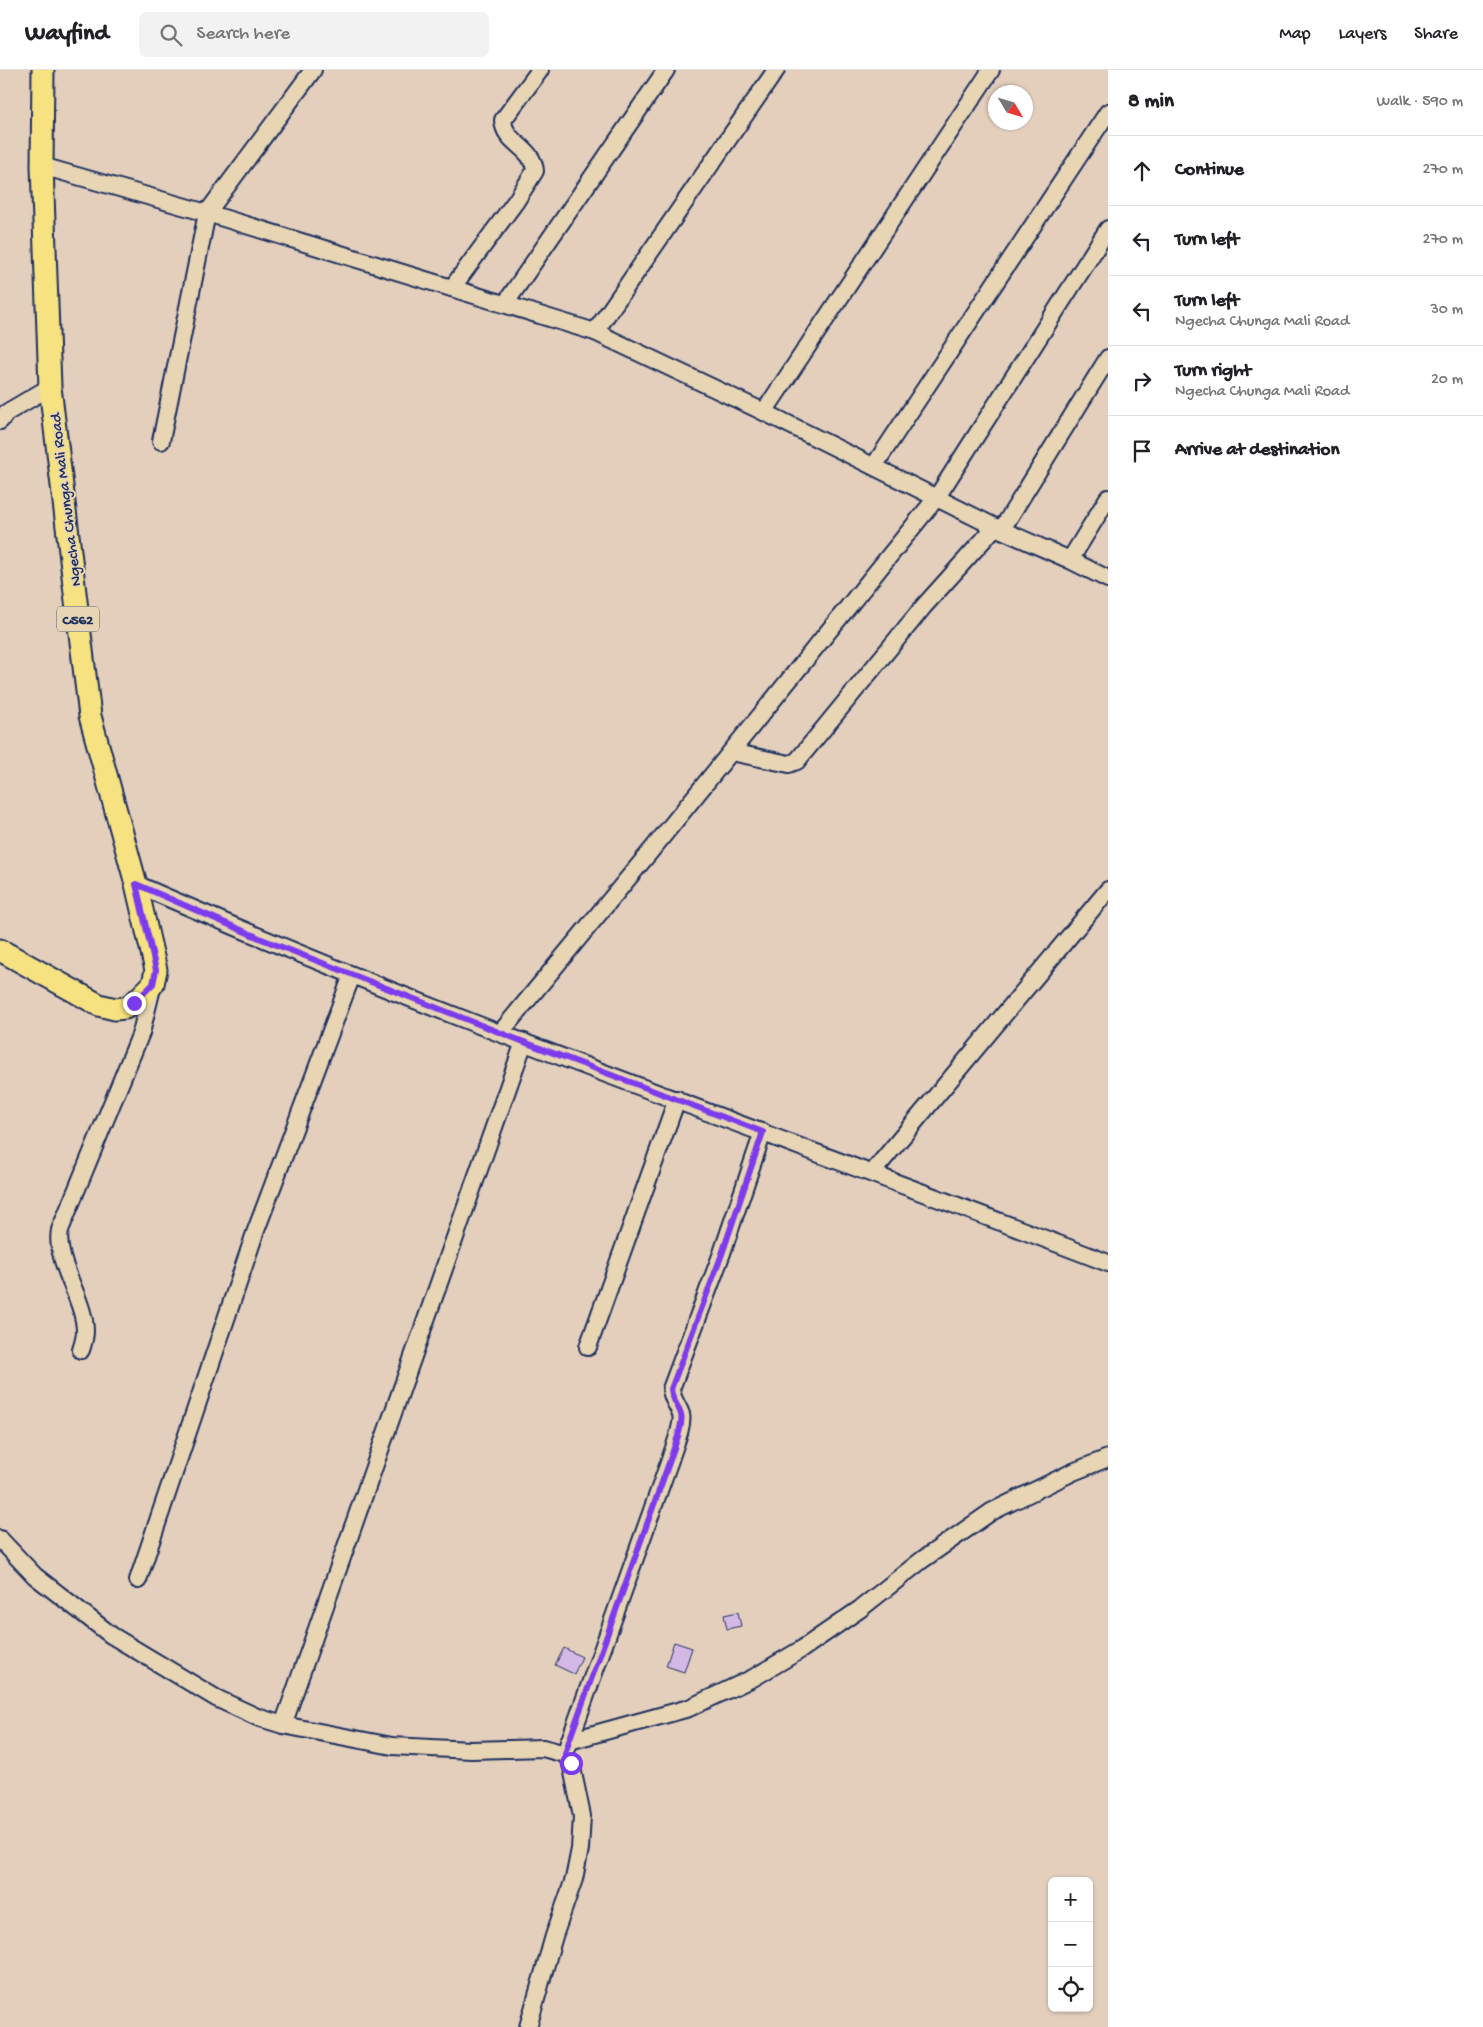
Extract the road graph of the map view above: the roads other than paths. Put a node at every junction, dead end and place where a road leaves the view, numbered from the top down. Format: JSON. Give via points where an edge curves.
{"nodes":[{"id":1,"x":43,"y":70,"type":"edge"},
{"id":2,"x":314,"y":70,"type":"edge"},
{"id":3,"x":540,"y":70,"type":"edge"},
{"id":4,"x":666,"y":70,"type":"edge"},
{"id":5,"x":776,"y":70,"type":"edge"},
{"id":6,"x":991,"y":70,"type":"edge"},
{"id":7,"x":1108,"y":112,"type":"edge"},
{"id":8,"x":42,"y":166,"type":"junction"},
{"id":9,"x":207,"y":213,"type":"junction"},
{"id":10,"x":1108,"y":229,"type":"edge"},
{"id":11,"x":452,"y":288,"type":"junction"},
{"id":12,"x":505,"y":304,"type":"junction"},
{"id":13,"x":595,"y":332,"type":"junction"},
{"id":14,"x":1108,"y":358,"type":"edge"},
{"id":15,"x":50,"y":387,"type":"junction"},
{"id":16,"x":764,"y":412,"type":"junction"},
{"id":17,"x":0,"y":421,"type":"edge"},
{"id":18,"x":161,"y":441,"type":"dead end"},
{"id":19,"x":874,"y":466,"type":"junction"},
{"id":20,"x":937,"y":497,"type":"junction"},
{"id":21,"x":1108,"y":498,"type":"edge"},
{"id":22,"x":999,"y":528,"type":"junction"},
{"id":23,"x":1070,"y":560,"type":"junction"},
{"id":24,"x":1108,"y":579,"type":"edge"},
{"id":25,"x":731,"y":752,"type":"junction"},
{"id":26,"x":136,"y":884,"type":"junction"},
{"id":27,"x":1108,"y":890,"type":"edge"},
{"id":28,"x":0,"y":950,"type":"edge"},
{"id":29,"x":352,"y":975,"type":"junction"},
{"id":30,"x":153,"y":984,"type":"junction"},
{"id":31,"x":501,"y":1032,"type":"junction"},
{"id":32,"x":524,"y":1042,"type":"junction"},
{"id":33,"x":677,"y":1099,"type":"junction"},
{"id":34,"x":763,"y":1132,"type":"junction"},
{"id":35,"x":872,"y":1173,"type":"junction"},
{"id":36,"x":1108,"y":1262,"type":"edge"},
{"id":37,"x":588,"y":1347,"type":"dead end"},
{"id":38,"x":81,"y":1350,"type":"dead end"},
{"id":39,"x":1108,"y":1458,"type":"edge"},
{"id":40,"x":0,"y":1539,"type":"edge"},
{"id":41,"x":138,"y":1580,"type":"dead end"},
{"id":42,"x":283,"y":1725,"type":"junction"},
{"id":43,"x":567,"y":1748,"type":"junction"},
{"id":44,"x":528,"y":2027,"type":"edge"}],
"edges":[{"from":1,"to":8,"type":"main road","name":"Ngecha Chunga Mali Road","number":"C562"},
{"from":2,"to":9,"type":"street"},
{"from":3,"to":11,"type":"street","via":[[503,120],[507,134],[531,155],[535,171]]},
{"from":4,"to":12,"type":"street"},
{"from":5,"to":13,"type":"street"},
{"from":6,"to":16,"type":"street"},
{"from":7,"to":19,"type":"street"},
{"from":8,"to":9,"type":"street"},
{"from":8,"to":15,"type":"main road","name":"Ngecha Chunga Mali Road","number":"C562"},
{"from":9,"to":11,"type":"street"},
{"from":9,"to":18,"type":"street"},
{"from":10,"to":20,"type":"street"},
{"from":11,"to":12,"type":"street"},
{"from":12,"to":13,"type":"street"},
{"from":13,"to":16,"type":"street"},
{"from":14,"to":22,"type":"street"},
{"from":15,"to":17,"type":"street","via":[[6,413]]},
{"from":15,"to":26,"type":"main road","name":"Ngecha Chunga Mali Road","number":"C562","via":[[90,716]]},
{"from":16,"to":19,"type":"street"},
{"from":19,"to":20,"type":"street"},
{"from":20,"to":22,"type":"street"},
{"from":20,"to":25,"type":"street"},
{"from":21,"to":23,"type":"street"},
{"from":22,"to":23,"type":"street"},
{"from":22,"to":25,"type":"street","via":[[924,606],[797,760],[789,764]]},
{"from":23,"to":24,"type":"street"},
{"from":25,"to":31,"type":"street"},
{"from":26,"to":29,"type":"street"},
{"from":26,"to":30,"type":"main road","name":"Ngecha Chunga Mali Road","number":"C562","via":[[156,970]]},
{"from":27,"to":35,"type":"street"},
{"from":28,"to":30,"type":"main road","via":[[99,1005],[115,1009],[134,1003]]},
{"from":29,"to":31,"type":"street"},
{"from":29,"to":41,"type":"street","via":[[255,1233]]},
{"from":30,"to":38,"type":"street","via":[[141,1034],[60,1230],[59,1246],[83,1317],[85,1332]]},
{"from":31,"to":32,"type":"street"},
{"from":32,"to":33,"type":"street"},
{"from":32,"to":42,"type":"street"},
{"from":33,"to":34,"type":"street"},
{"from":33,"to":37,"type":"street"},
{"from":34,"to":35,"type":"street"},
{"from":34,"to":43,"type":"street","via":[[722,1254],[671,1389],[682,1421],[670,1460]]},
{"from":35,"to":36,"type":"street"},
{"from":39,"to":43,"type":"street","via":[[1044,1484],[991,1512],[843,1620],[753,1678],[689,1708]]},
{"from":40,"to":42,"type":"street","via":[[35,1576],[111,1635],[216,1698],[257,1718]]},
{"from":42,"to":43,"type":"street","via":[[392,1746],[471,1750]]},
{"from":43,"to":44,"type":"street","via":[[582,1816],[580,1849]]}]}
